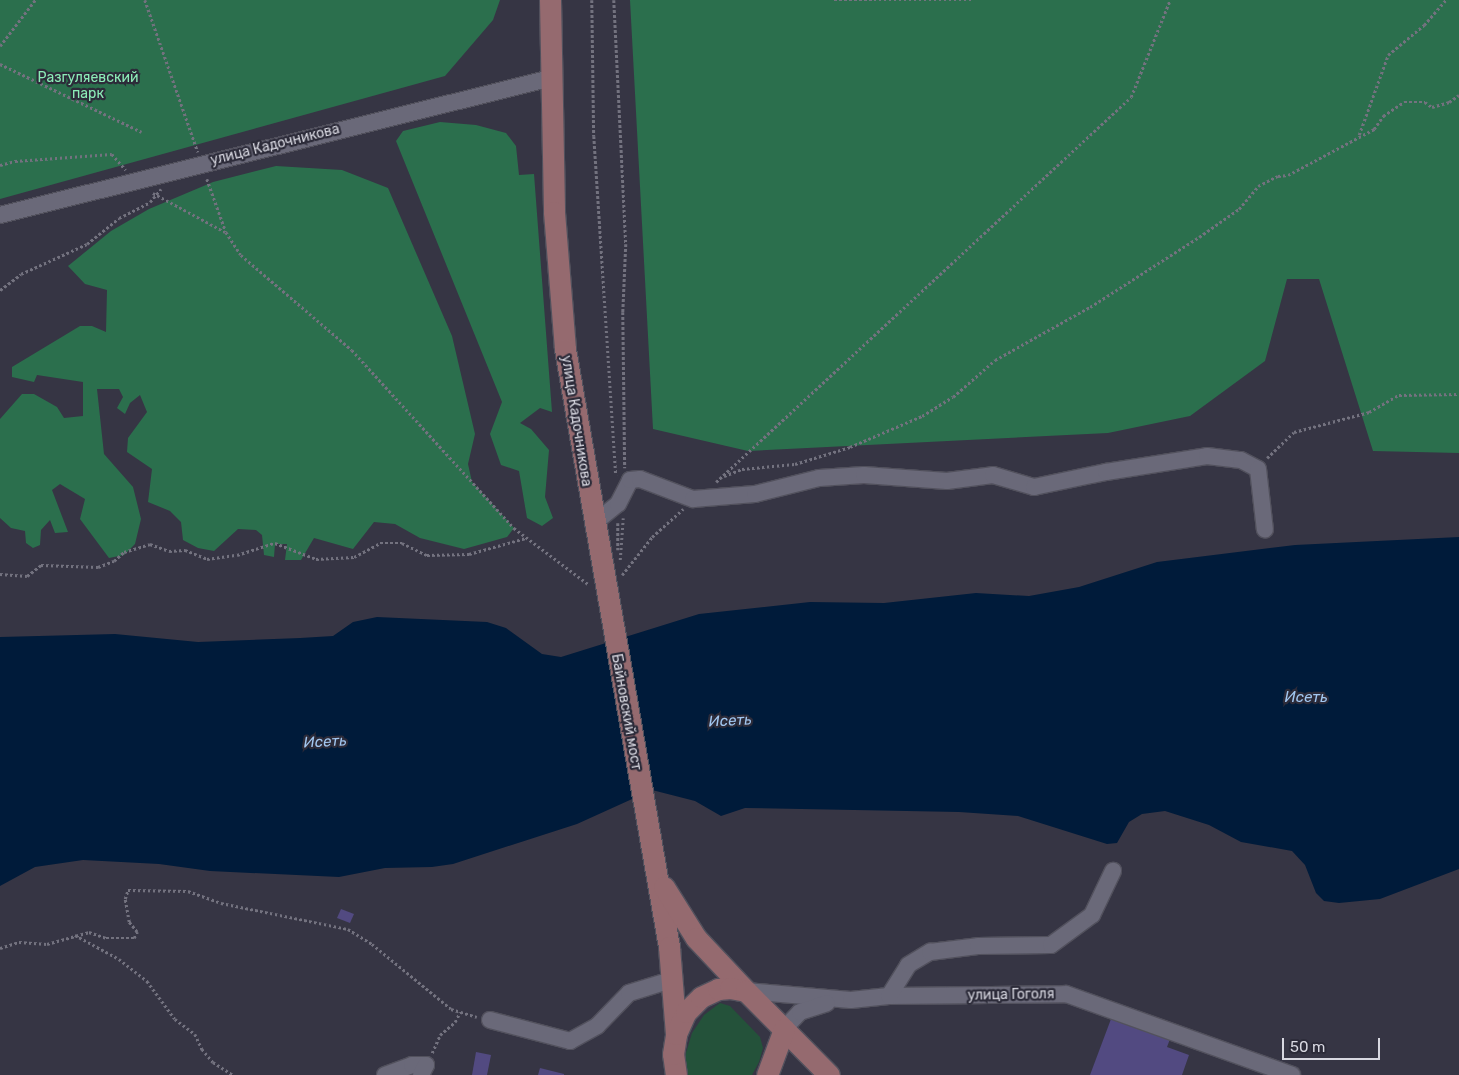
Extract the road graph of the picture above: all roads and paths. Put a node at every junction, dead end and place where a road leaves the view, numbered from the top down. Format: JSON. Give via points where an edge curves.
{"nodes":[{"id":1,"x":35,"y":0,"type":"edge"},
{"id":2,"x":145,"y":0,"type":"edge"},
{"id":3,"x":550,"y":0,"type":"edge"},
{"id":4,"x":592,"y":0,"type":"edge"},
{"id":5,"x":614,"y":0,"type":"edge"},
{"id":6,"x":834,"y":0,"type":"edge"},
{"id":7,"x":972,"y":0,"type":"edge"},
{"id":8,"x":1170,"y":0,"type":"edge"},
{"id":9,"x":1446,"y":0,"type":"edge"},
{"id":10,"x":0,"y":46,"type":"edge"},
{"id":11,"x":0,"y":64,"type":"edge"},
{"id":12,"x":551,"y":78,"type":"junction"},
{"id":13,"x":1459,"y":95,"type":"edge"},
{"id":14,"x":142,"y":132,"type":"dead end"},
{"id":15,"x":1358,"y":136,"type":"junction"},
{"id":16,"x":202,"y":164,"type":"junction"},
{"id":17,"x":175,"y":170,"type":"junction"},
{"id":18,"x":0,"y":215,"type":"edge"},
{"id":19,"x":0,"y":290,"type":"edge"},
{"id":20,"x":1459,"y":394,"type":"edge"},
{"id":21,"x":1258,"y":469,"type":"junction"},
{"id":22,"x":723,"y":476,"type":"junction"},
{"id":23,"x":620,"y":490,"type":"junction"},
{"id":24,"x":693,"y":499,"type":"junction"},
{"id":25,"x":593,"y":524,"type":"junction"},
{"id":26,"x":1264,"y":530,"type":"dead end"},
{"id":27,"x":526,"y":538,"type":"junction"},
{"id":28,"x":0,"y":574,"type":"edge"},
{"id":29,"x":604,"y":582,"type":"junction"},
{"id":30,"x":648,"y":838,"type":"junction"},
{"id":31,"x":1113,"y":871,"type":"dead end"},
{"id":32,"x":74,"y":934,"type":"junction"},
{"id":33,"x":0,"y":948,"type":"edge"},
{"id":34,"x":674,"y":980,"type":"junction"},
{"id":35,"x":746,"y":991,"type":"junction"},
{"id":36,"x":889,"y":996,"type":"junction"},
{"id":37,"x":852,"y":1000,"type":"junction"},
{"id":38,"x":460,"y":1012,"type":"junction"},
{"id":39,"x":490,"y":1020,"type":"joint"},
{"id":40,"x":784,"y":1030,"type":"junction"},
{"id":41,"x":675,"y":1044,"type":"junction"},
{"id":42,"x":423,"y":1070,"type":"edge"},
{"id":43,"x":233,"y":1075,"type":"edge"},
{"id":44,"x":386,"y":1075,"type":"edge"},
{"id":45,"x":668,"y":1075,"type":"edge"},
{"id":46,"x":676,"y":1075,"type":"edge"},
{"id":47,"x":767,"y":1075,"type":"edge"},
{"id":48,"x":829,"y":1075,"type":"edge"},
{"id":49,"x":1292,"y":1075,"type":"edge"}],
"edges":[{"from":1,"to":10,"type":"path"},
{"from":2,"to":16,"type":"path"},
{"from":3,"to":12,"type":"main road","name":"улица Кадочникова"},
{"from":4,"to":23,"type":"path","via":[[594,136]]},
{"from":5,"to":23,"type":"path","via":[[626,244]]},
{"from":6,"to":7,"type":"path"},
{"from":8,"to":22,"type":"path","via":[[1131,98]]},
{"from":9,"to":15,"type":"path","via":[[1424,25],[1388,55]]},
{"from":11,"to":14,"type":"path"},
{"from":12,"to":16,"type":"street","name":"улица Кадочникова"},
{"from":12,"to":25,"type":"main road","name":"улица Кадочникова","via":[[554,212],[561,311],[570,390]]},
{"from":13,"to":15,"type":"path","via":[[1432,107],[1425,102],[1404,102],[1382,116],[1374,129]]},
{"from":15,"to":22,"type":"path","via":[[1288,175],[1278,176],[1258,186],[1239,209],[1199,237],[1090,307],[994,360],[953,397],[922,416],[850,447],[795,464],[742,469]]},
{"from":16,"to":17,"type":"street","name":"улица Кадочникова"},
{"from":16,"to":27,"type":"path","via":[[226,232],[241,255],[352,350]]},
{"from":17,"to":18,"type":"street","name":"улица Кадочникова"},
{"from":17,"to":19,"type":"path","via":[[150,202],[120,218],[87,244],[21,274]]},
{"from":20,"to":21,"type":"path","via":[[1399,395],[1369,412],[1294,432],[1282,440]]},
{"from":21,"to":24,"type":"street","via":[[1241,460],[1207,456],[1097,473],[1034,487],[994,475],[947,481],[864,475],[819,478],[755,494]]},
{"from":21,"to":26,"type":"street"},
{"from":22,"to":24,"type":"path"},
{"from":23,"to":24,"type":"street","via":[[630,480],[640,479]]},
{"from":23,"to":25,"type":"street"},
{"from":23,"to":29,"type":"path"},
{"from":23,"to":29,"type":"path"},
{"from":24,"to":29,"type":"path"},
{"from":25,"to":29,"type":"main road","name":"улица Кадочникова"},
{"from":27,"to":28,"type":"path","via":[[469,554],[427,556],[402,543],[380,543],[354,557],[316,559],[275,543],[237,555],[207,559],[185,550],[169,551],[150,544],[124,552],[114,561],[98,567],[41,565],[27,576]]},
{"from":27,"to":29,"type":"path"},
{"from":29,"to":30,"type":"main road","name":"Байновский мост"},
{"from":30,"to":34,"type":"main road"},
{"from":30,"to":35,"type":"main road","via":[[662,882],[684,922]]},
{"from":31,"to":36,"type":"street","via":[[1092,915],[1050,945],[978,946],[930,952],[908,965]]},
{"from":32,"to":33,"type":"path","via":[[47,944],[19,942]]},
{"from":32,"to":38,"type":"path","via":[[89,932],[106,938],[134,938],[137,932],[128,922],[125,899],[128,890],[188,891],[221,903],[348,929],[372,944],[451,1009]]},
{"from":32,"to":43,"type":"path","via":[[119,959],[147,981],[174,1019],[195,1034],[207,1056]]},
{"from":34,"to":39,"type":"street","via":[[629,994],[598,1026],[570,1041]]},
{"from":34,"to":41,"type":"main road"},
{"from":35,"to":37,"type":"street","name":"улица Гоголя"},
{"from":35,"to":40,"type":"main road"},
{"from":35,"to":41,"type":"main road","via":[[718,989],[701,997],[686,1012]]},
{"from":36,"to":37,"type":"street","name":"улица Гоголя"},
{"from":36,"to":49,"type":"street","name":"улица Гоголя","via":[[1066,994]]},
{"from":37,"to":40,"type":"street","via":[[825,1003],[800,1012]]},
{"from":38,"to":39,"type":"path"},
{"from":38,"to":42,"type":"path","via":[[455,1022],[440,1035]]},
{"from":40,"to":47,"type":"main road"},
{"from":40,"to":48,"type":"main road"},
{"from":41,"to":45,"type":"main road"},
{"from":41,"to":46,"type":"main road"},
{"from":42,"to":44,"type":"street","via":[[412,1065]]}]}
